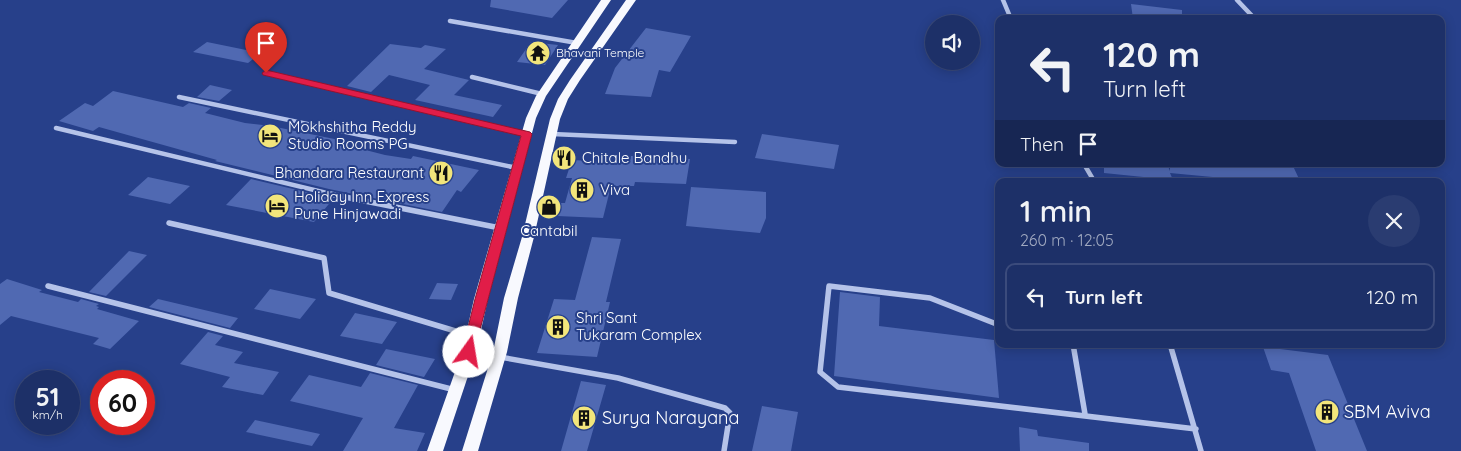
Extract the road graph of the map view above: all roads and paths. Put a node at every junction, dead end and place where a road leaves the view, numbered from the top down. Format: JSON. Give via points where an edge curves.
{"nodes":[{"id":1,"x":606,"y":0,"type":"edge"},
{"id":2,"x":631,"y":0,"type":"edge"},
{"id":3,"x":1003,"y":0,"type":"edge"},
{"id":4,"x":1238,"y":0,"type":"edge"},
{"id":5,"x":1009,"y":15,"type":"edge"},
{"id":6,"x":1251,"y":15,"type":"edge"},
{"id":7,"x":450,"y":21,"type":"dead end"},
{"id":8,"x":576,"y":43,"type":"junction"},
{"id":9,"x":266,"y":73,"type":"dead end"},
{"id":10,"x":472,"y":77,"type":"dead end"},
{"id":11,"x":542,"y":94,"type":"junction"},
{"id":12,"x":179,"y":97,"type":"dead end"},
{"id":13,"x":56,"y":128,"type":"dead end"},
{"id":14,"x":527,"y":134,"type":"junction"},
{"id":15,"x":552,"y":134,"type":"junction"},
{"id":16,"x":735,"y":142,"type":"dead end"},
{"id":17,"x":1086,"y":167,"type":"edge"},
{"id":18,"x":517,"y":168,"type":"junction"},
{"id":19,"x":1092,"y":178,"type":"edge"},
{"id":20,"x":169,"y":223,"type":"dead end"},
{"id":21,"x":500,"y":228,"type":"junction"},
{"id":22,"x":48,"y":286,"type":"dead end"},
{"id":23,"x":995,"y":324,"type":"edge"},
{"id":24,"x":472,"y":336,"type":"junction"},
{"id":25,"x":1074,"y":348,"type":"edge"},
{"id":26,"x":1171,"y":348,"type":"edge"},
{"id":27,"x":499,"y":357,"type":"junction"},
{"id":28,"x":456,"y":390,"type":"junction"},
{"id":29,"x":1085,"y":414,"type":"junction"},
{"id":30,"x":1196,"y":429,"type":"junction"},
{"id":31,"x":435,"y":451,"type":"edge"},
{"id":32,"x":470,"y":451,"type":"edge"},
{"id":33,"x":724,"y":451,"type":"edge"},
{"id":34,"x":1201,"y":451,"type":"edge"}],
"edges":[{"from":1,"to":8,"type":"main road"},
{"from":2,"to":15,"type":"main road","via":[[563,98]]},
{"from":3,"to":5,"type":"street"},
{"from":4,"to":6,"type":"street"},
{"from":7,"to":8,"type":"street"},
{"from":8,"to":11,"type":"main road"},
{"from":9,"to":14,"type":"street"},
{"from":10,"to":11,"type":"street"},
{"from":11,"to":14,"type":"main road"},
{"from":12,"to":18,"type":"street"},
{"from":13,"to":21,"type":"street","via":[[369,203]]},
{"from":14,"to":18,"type":"main road"},
{"from":15,"to":16,"type":"street"},
{"from":15,"to":27,"type":"main road"},
{"from":17,"to":19,"type":"street"},
{"from":18,"to":21,"type":"main road"},
{"from":20,"to":24,"type":"street","via":[[324,258],[329,292]]},
{"from":21,"to":24,"type":"main road"},
{"from":22,"to":28,"type":"street"},
{"from":23,"to":29,"type":"street","via":[[930,298],[829,286],[820,372],[838,387]]},
{"from":24,"to":28,"type":"main road"},
{"from":25,"to":29,"type":"street"},
{"from":26,"to":30,"type":"street"},
{"from":27,"to":32,"type":"main road"},
{"from":27,"to":33,"type":"street","via":[[618,378],[725,408],[730,413]]},
{"from":28,"to":31,"type":"main road"},
{"from":29,"to":30,"type":"street"},
{"from":30,"to":34,"type":"street"}]}
